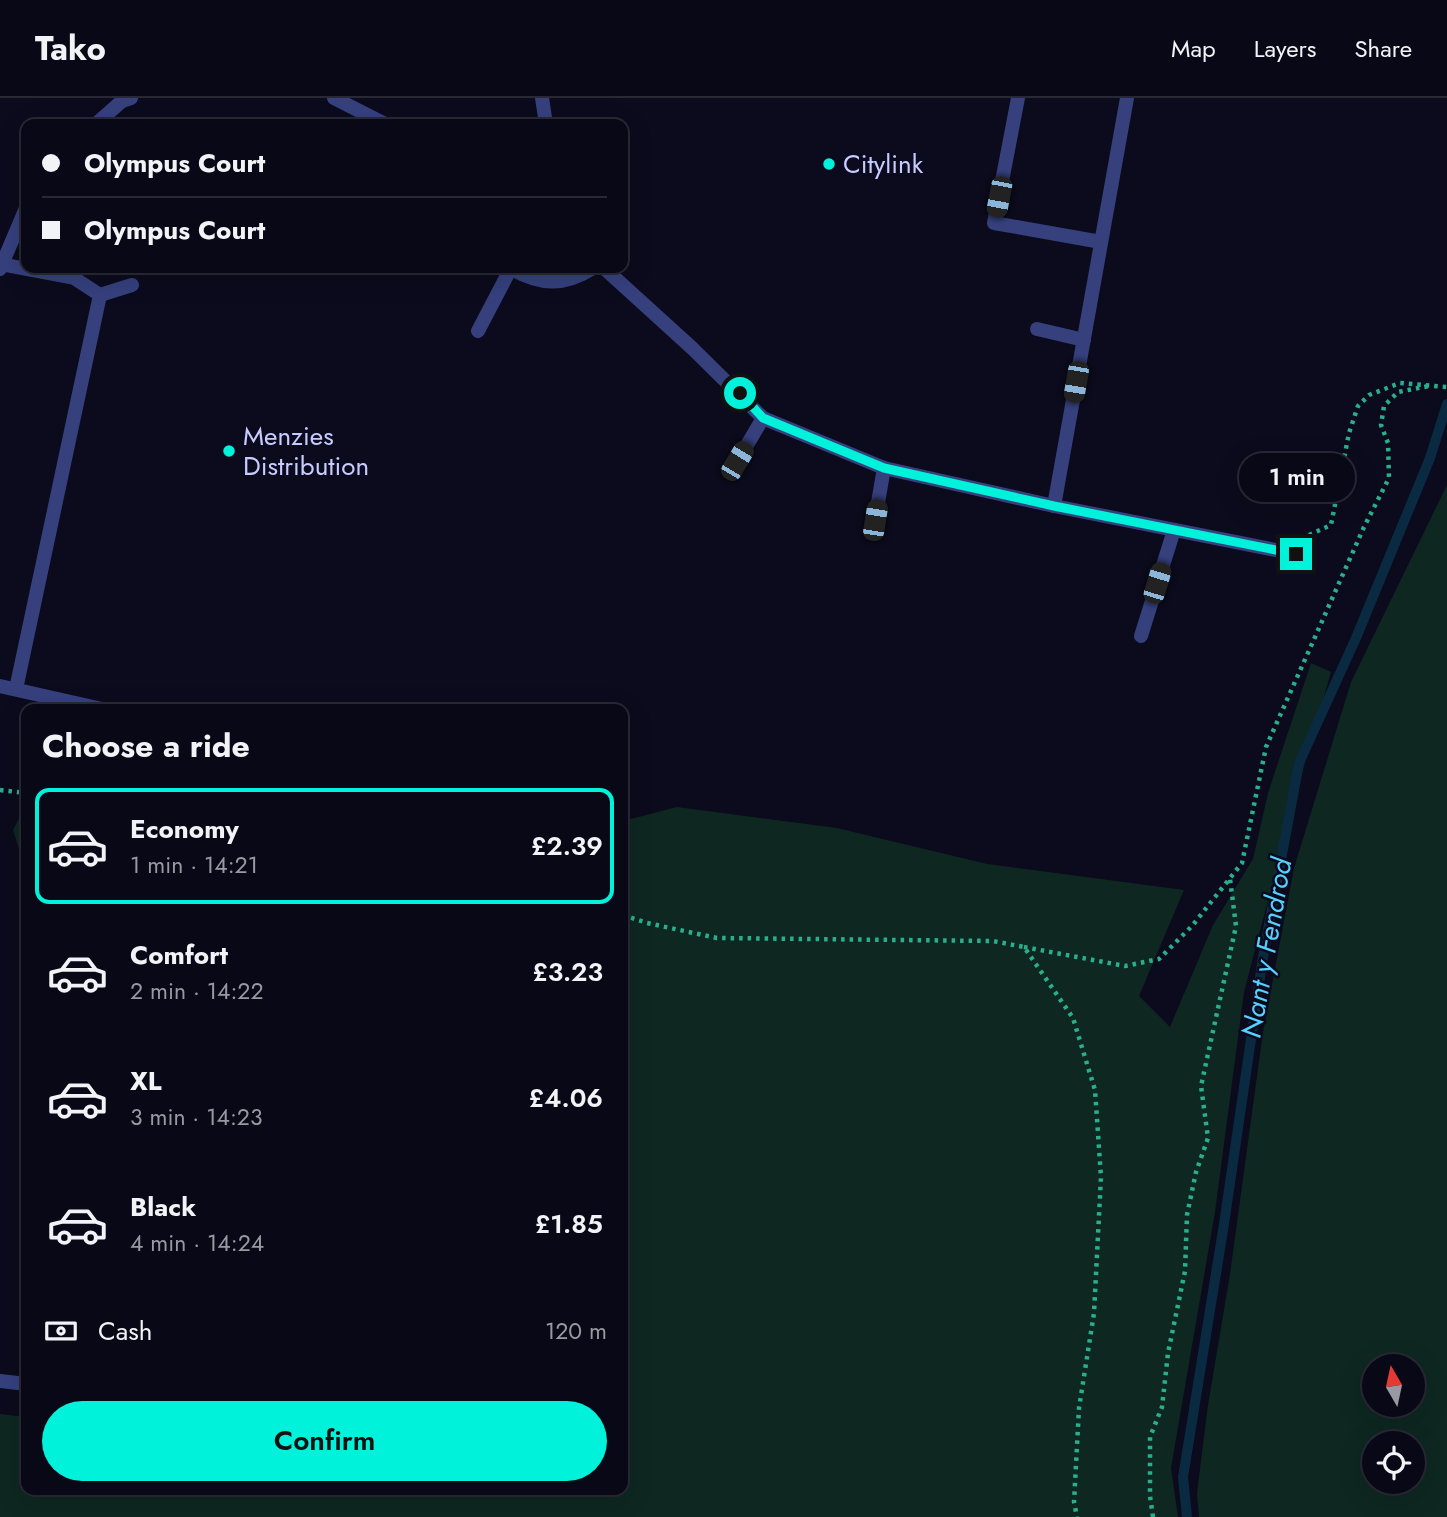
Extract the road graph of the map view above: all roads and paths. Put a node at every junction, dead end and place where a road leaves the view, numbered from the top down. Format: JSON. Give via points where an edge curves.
{"nodes":[{"id":1,"x":131,"y":98,"type":"edge"},
{"id":2,"x":334,"y":98,"type":"edge"},
{"id":3,"x":542,"y":98,"type":"edge"},
{"id":4,"x":1018,"y":98,"type":"edge"},
{"id":5,"x":1127,"y":98,"type":"edge"},
{"id":6,"x":102,"y":119,"type":"edge"},
{"id":7,"x":375,"y":119,"type":"edge"},
{"id":8,"x":545,"y":119,"type":"edge"},
{"id":9,"x":21,"y":220,"type":"edge"},
{"id":10,"x":1101,"y":242,"type":"junction"},
{"id":11,"x":1,"y":267,"type":"edge"},
{"id":12,"x":21,"y":270,"type":"edge"},
{"id":13,"x":41,"y":273,"type":"edge"},
{"id":14,"x":508,"y":273,"type":"edge"},
{"id":15,"x":521,"y":273,"type":"edge"},
{"id":16,"x":584,"y":273,"type":"edge"},
{"id":17,"x":610,"y":273,"type":"edge"},
{"id":18,"x":132,"y":285,"type":"dead end"},
{"id":19,"x":100,"y":295,"type":"junction"},
{"id":20,"x":1037,"y":329,"type":"dead end"},
{"id":21,"x":478,"y":331,"type":"dead end"},
{"id":22,"x":1084,"y":340,"type":"junction"},
{"id":23,"x":1429,"y":386,"type":"junction"},
{"id":24,"x":1447,"y":387,"type":"edge"},
{"id":25,"x":763,"y":418,"type":"junction"},
{"id":26,"x":737,"y":461,"type":"dead end"},
{"id":27,"x":884,"y":468,"type":"junction"},
{"id":28,"x":1054,"y":506,"type":"junction"},
{"id":29,"x":875,"y":520,"type":"dead end"},
{"id":30,"x":1174,"y":530,"type":"junction"},
{"id":31,"x":1296,"y":554,"type":"joint"},
{"id":32,"x":1141,"y":636,"type":"dead end"},
{"id":33,"x":0,"y":685,"type":"edge"},
{"id":34,"x":16,"y":689,"type":"junction"},
{"id":35,"x":80,"y":704,"type":"edge"},
{"id":36,"x":0,"y":790,"type":"edge"},
{"id":37,"x":21,"y":792,"type":"edge"},
{"id":38,"x":1230,"y":878,"type":"junction"},
{"id":39,"x":628,"y":917,"type":"edge"},
{"id":40,"x":1024,"y":947,"type":"junction"},
{"id":41,"x":0,"y":1381,"type":"edge"},
{"id":42,"x":21,"y":1383,"type":"edge"},
{"id":43,"x":1077,"y":1517,"type":"edge"},
{"id":44,"x":1153,"y":1517,"type":"edge"}],
"edges":[{"from":1,"to":6,"type":"street"},
{"from":2,"to":7,"type":"street"},
{"from":3,"to":8,"type":"street"},
{"from":4,"to":10,"type":"street","via":[[994,223]]},
{"from":5,"to":10,"type":"street"},
{"from":9,"to":11,"type":"street"},
{"from":10,"to":22,"type":"street"},
{"from":11,"to":12,"type":"street"},
{"from":13,"to":19,"type":"street","via":[[75,278]]},
{"from":14,"to":21,"type":"street"},
{"from":15,"to":16,"type":"street","via":[[556,282]]},
{"from":17,"to":25,"type":"street"},
{"from":18,"to":19,"type":"street"},
{"from":19,"to":34,"type":"street"},
{"from":20,"to":22,"type":"street"},
{"from":22,"to":28,"type":"street"},
{"from":23,"to":24,"type":"path"},
{"from":23,"to":31,"type":"path","via":[[1400,383],[1369,395],[1358,406],[1331,525],[1302,537]]},
{"from":23,"to":38,"type":"path","via":[[1398,392],[1384,406],[1381,425],[1388,443],[1389,478],[1278,716],[1266,747],[1242,863]]},
{"from":25,"to":26,"type":"street"},
{"from":25,"to":27,"type":"street"},
{"from":27,"to":28,"type":"street"},
{"from":27,"to":29,"type":"street"},
{"from":28,"to":30,"type":"street"},
{"from":30,"to":31,"type":"street"},
{"from":30,"to":32,"type":"street"},
{"from":33,"to":34,"type":"street"},
{"from":34,"to":35,"type":"street"},
{"from":36,"to":37,"type":"path"},
{"from":38,"to":40,"type":"path","via":[[1159,959],[1125,966]]},
{"from":38,"to":44,"type":"path","via":[[1236,926],[1201,1086],[1208,1138],[1187,1215],[1185,1270],[1162,1407],[1150,1437]]},
{"from":39,"to":40,"type":"path","via":[[717,938],[993,941]]},
{"from":40,"to":43,"type":"path","via":[[1073,1018],[1095,1090],[1101,1177],[1094,1313],[1079,1408]]},
{"from":41,"to":42,"type":"street"}]}
